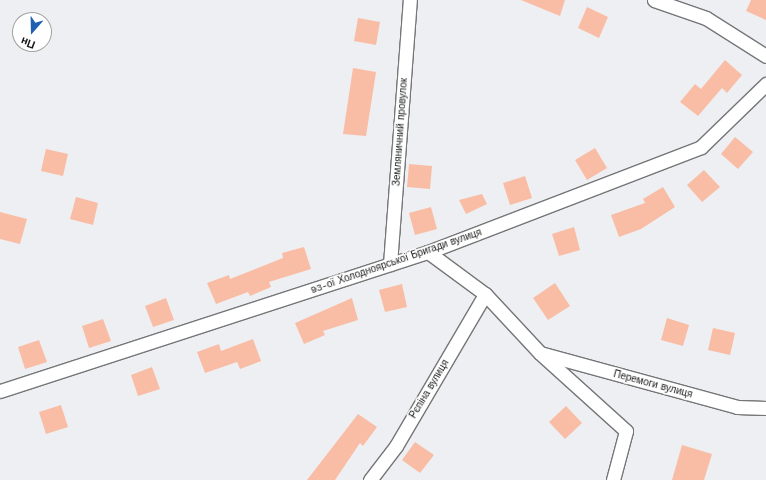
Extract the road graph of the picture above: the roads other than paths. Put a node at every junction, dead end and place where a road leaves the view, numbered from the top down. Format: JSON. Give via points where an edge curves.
{"nodes":[{"id":1,"x":410,"y":0,"type":"edge"},
{"id":2,"x":654,"y":0,"type":"edge"},
{"id":3,"x":766,"y":56,"type":"edge"},
{"id":4,"x":766,"y":84,"type":"edge"},
{"id":5,"x":428,"y":252,"type":"junction"},
{"id":6,"x":390,"y":264,"type":"junction"},
{"id":7,"x":485,"y":294,"type":"junction"},
{"id":8,"x":540,"y":353,"type":"junction"},
{"id":9,"x":0,"y":391,"type":"edge"},
{"id":10,"x":766,"y":408,"type":"edge"},
{"id":11,"x":370,"y":480,"type":"edge"},
{"id":12,"x":612,"y":480,"type":"edge"}],
"edges":[{"from":1,"to":6,"type":"street","name":"Земляничний провулок"},
{"from":2,"to":3,"type":"street","via":[[706,18]]},
{"from":4,"to":5,"type":"street","name":"93-ої Холодноярської Бригади вулиця","via":[[701,147]]},
{"from":5,"to":6,"type":"street","name":"93-ої Холодноярської Бригади вулиця"},
{"from":5,"to":7,"type":"street"},
{"from":6,"to":9,"type":"street","name":"93-ої Холодноярської Бригади вулиця"},
{"from":7,"to":8,"type":"street"},
{"from":7,"to":11,"type":"street","name":"Рєпіна вулиця","via":[[396,446]]},
{"from":8,"to":10,"type":"street","name":"Перемоги вулиця","via":[[738,407]]},
{"from":8,"to":12,"type":"street","via":[[626,431]]}]}
